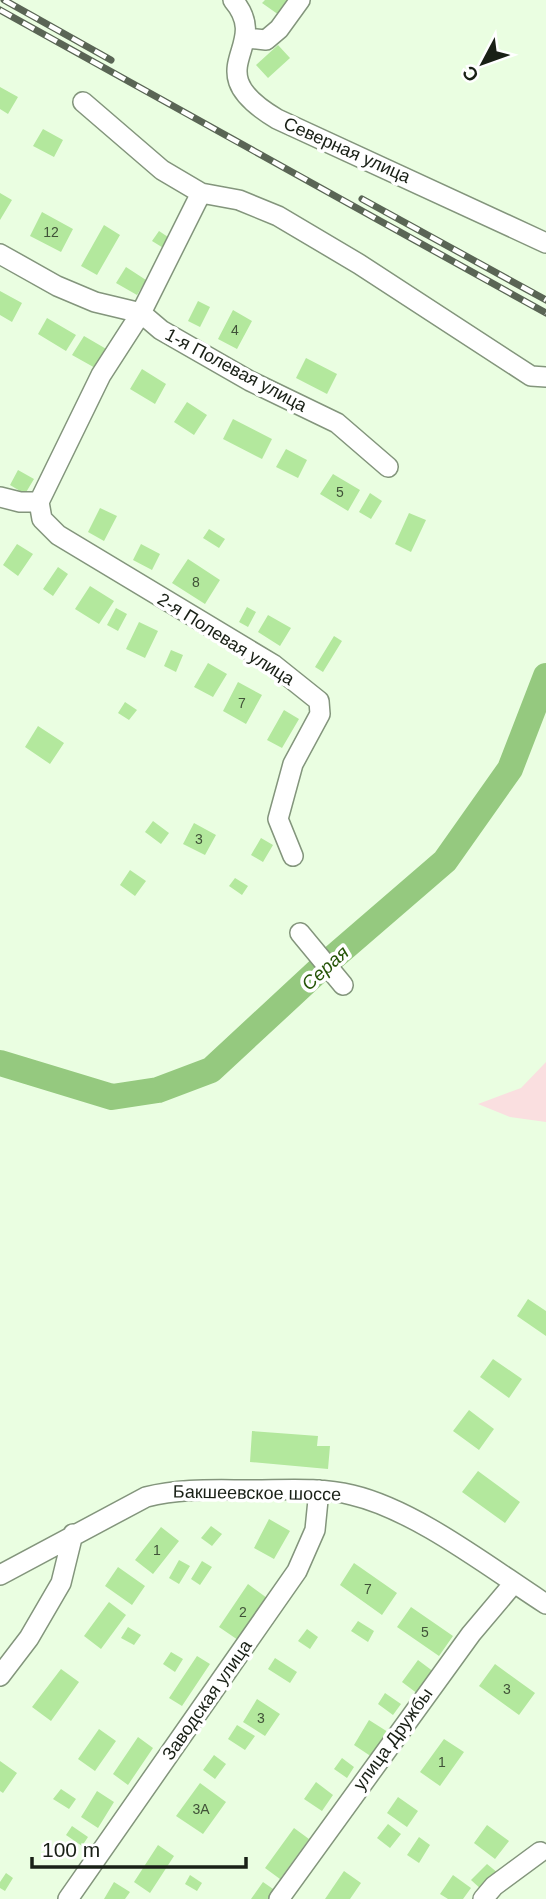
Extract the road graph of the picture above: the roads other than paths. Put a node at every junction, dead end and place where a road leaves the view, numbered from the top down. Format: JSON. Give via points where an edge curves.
{"nodes":[{"id":1,"x":233,"y":0,"type":"edge"},
{"id":2,"x":300,"y":0,"type":"edge"},
{"id":3,"x":246,"y":38,"type":"junction"},
{"id":4,"x":83,"y":102,"type":"dead end"},
{"id":5,"x":201,"y":192,"type":"junction"},
{"id":6,"x":546,"y":243,"type":"edge"},
{"id":7,"x":0,"y":254,"type":"edge"},
{"id":8,"x":141,"y":313,"type":"junction"},
{"id":9,"x":546,"y":377,"type":"edge"},
{"id":10,"x":388,"y":467,"type":"dead end"},
{"id":11,"x":0,"y":497,"type":"edge"},
{"id":12,"x":39,"y":502,"type":"junction"},
{"id":13,"x":293,"y":856,"type":"dead end"},
{"id":14,"x":300,"y":933,"type":"dead end"},
{"id":15,"x":343,"y":985,"type":"dead end"},
{"id":16,"x":319,"y":1490,"type":"junction"},
{"id":17,"x":73,"y":1534,"type":"junction"},
{"id":18,"x":0,"y":1575,"type":"edge"},
{"id":19,"x":546,"y":1580,"type":"edge"},
{"id":20,"x":514,"y":1583,"type":"junction"},
{"id":21,"x":543,"y":1602,"type":"edge"},
{"id":22,"x":0,"y":1676,"type":"edge"},
{"id":23,"x":540,"y":1852,"type":"dead end"},
{"id":24,"x":68,"y":1899,"type":"edge"},
{"id":25,"x":279,"y":1899,"type":"edge"},
{"id":26,"x":482,"y":1899,"type":"edge"}],
"edges":[{"from":1,"to":3,"type":"street","via":[[244,13]]},
{"from":2,"to":3,"type":"street","via":[[266,40]]},
{"from":3,"to":6,"type":"street","name":"Северная улица","via":[[235,66],[238,83],[253,105]]},
{"from":4,"to":5,"type":"street","via":[[162,170]]},
{"from":5,"to":8,"type":"street"},
{"from":5,"to":9,"type":"street","via":[[239,200],[278,216],[531,376]]},
{"from":7,"to":8,"type":"street","name":"1-я Полевая улица","via":[[95,302]]},
{"from":8,"to":10,"type":"street","name":"1-я Полевая улица","via":[[160,330],[239,375],[337,423]]},
{"from":8,"to":12,"type":"street","via":[[102,375]]},
{"from":11,"to":12,"type":"street"},
{"from":12,"to":13,"type":"street","name":"2-я Полевая улица","via":[[42,520],[58,536],[274,665],[318,701],[320,714],[293,764],[278,819]]},
{"from":14,"to":15,"type":"street"},
{"from":16,"to":17,"type":"street","name":"Бакшеевское шоссе","via":[[170,1491],[146,1497]]},
{"from":16,"to":20,"type":"street","name":"Бакшеевское шоссе","via":[[382,1504]]},
{"from":16,"to":24,"type":"street","name":"Заводская улица","via":[[315,1530],[297,1571]]},
{"from":17,"to":18,"type":"street","name":"Бакшеевское шоссе"},
{"from":17,"to":22,"type":"street","via":[[61,1583]]},
{"from":19,"to":21,"type":"street"},
{"from":20,"to":21,"type":"street","name":"Бакшеевское шоссе"},
{"from":20,"to":25,"type":"street","name":"улица Дружбы","via":[[471,1634]]},
{"from":23,"to":26,"type":"street"}]}
